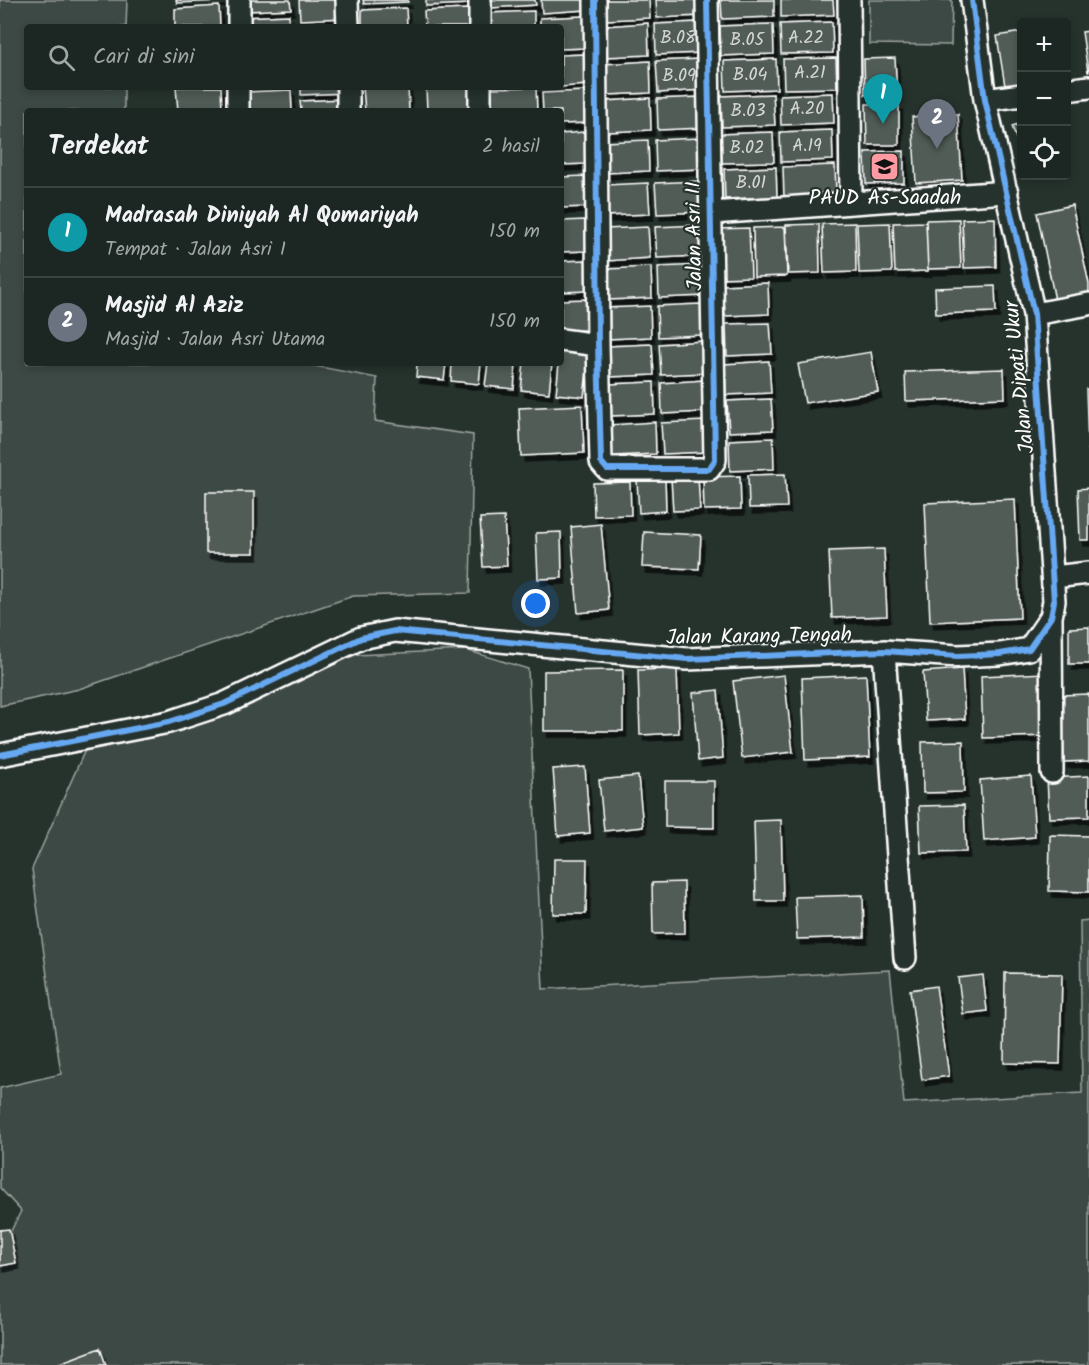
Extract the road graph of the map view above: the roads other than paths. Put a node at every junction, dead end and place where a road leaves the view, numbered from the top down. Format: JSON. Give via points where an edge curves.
{"nodes":[{"id":1,"x":239,"y":0,"type":"edge"},
{"id":2,"x":347,"y":0,"type":"edge"},
{"id":3,"x":480,"y":0,"type":"edge"},
{"id":4,"x":595,"y":0,"type":"edge"},
{"id":5,"x":707,"y":0,"type":"edge"},
{"id":6,"x":849,"y":0,"type":"edge"},
{"id":7,"x":972,"y":0,"type":"edge"},
{"id":8,"x":239,"y":24,"type":"edge"},
{"id":9,"x":348,"y":24,"type":"edge"},
{"id":10,"x":480,"y":24,"type":"edge"},
{"id":11,"x":1089,"y":87,"type":"edge"},
{"id":12,"x":1071,"y":89,"type":"edge"},
{"id":13,"x":238,"y":90,"type":"edge"},
{"id":14,"x":348,"y":90,"type":"edge"},
{"id":15,"x":480,"y":90,"type":"edge"},
{"id":16,"x":1017,"y":96,"type":"edge"},
{"id":17,"x":986,"y":100,"type":"junction"},
{"id":18,"x":238,"y":108,"type":"edge"},
{"id":19,"x":348,"y":108,"type":"edge"},
{"id":20,"x":480,"y":108,"type":"edge"},
{"id":21,"x":1007,"y":192,"type":"junction"},
{"id":22,"x":851,"y":203,"type":"junction"},
{"id":23,"x":712,"y":213,"type":"junction"},
{"id":24,"x":1089,"y":304,"type":"edge"},
{"id":25,"x":1034,"y":314,"type":"junction"},
{"id":26,"x":564,"y":340,"type":"edge"},
{"id":27,"x":598,"y":345,"type":"junction"},
{"id":28,"x":1089,"y":573,"type":"edge"},
{"id":29,"x":1053,"y":576,"type":"junction"},
{"id":30,"x":1051,"y":617,"type":"junction"},
{"id":31,"x":884,"y":651,"type":"junction"},
{"id":32,"x":0,"y":755,"type":"edge"},
{"id":33,"x":1052,"y":772,"type":"dead end"},
{"id":34,"x":905,"y":958,"type":"dead end"}],
"edges":[{"from":1,"to":8,"type":"street"},
{"from":2,"to":9,"type":"street"},
{"from":3,"to":10,"type":"street"},
{"from":4,"to":27,"type":"street"},
{"from":5,"to":23,"type":"street","name":"Jalan Asri II"},
{"from":6,"to":22,"type":"street"},
{"from":7,"to":17,"type":"street","name":"Jalan Dipati Ukur"},
{"from":11,"to":12,"type":"street"},
{"from":13,"to":18,"type":"street"},
{"from":14,"to":19,"type":"street"},
{"from":15,"to":20,"type":"street"},
{"from":16,"to":17,"type":"street"},
{"from":17,"to":21,"type":"street","name":"Jalan Dipati Ukur"},
{"from":21,"to":22,"type":"street"},
{"from":21,"to":25,"type":"street","name":"Jalan Dipati Ukur"},
{"from":22,"to":23,"type":"street"},
{"from":23,"to":27,"type":"street","name":"Jalan Asri II","via":[[715,460],[709,468],[607,469],[601,462]]},
{"from":24,"to":25,"type":"street"},
{"from":25,"to":29,"type":"street","name":"Jalan Dipati Ukur"},
{"from":26,"to":27,"type":"street"},
{"from":28,"to":29,"type":"street"},
{"from":29,"to":30,"type":"street","name":"Jalan Karang Tengah"},
{"from":30,"to":31,"type":"street","name":"Jalan Karang Tengah","via":[[1029,649],[958,656]]},
{"from":30,"to":33,"type":"street"},
{"from":31,"to":32,"type":"street","name":"Jalan Karang Tengah","via":[[687,659],[395,631],[361,638],[224,704],[169,722]]},
{"from":31,"to":34,"type":"street"}]}
